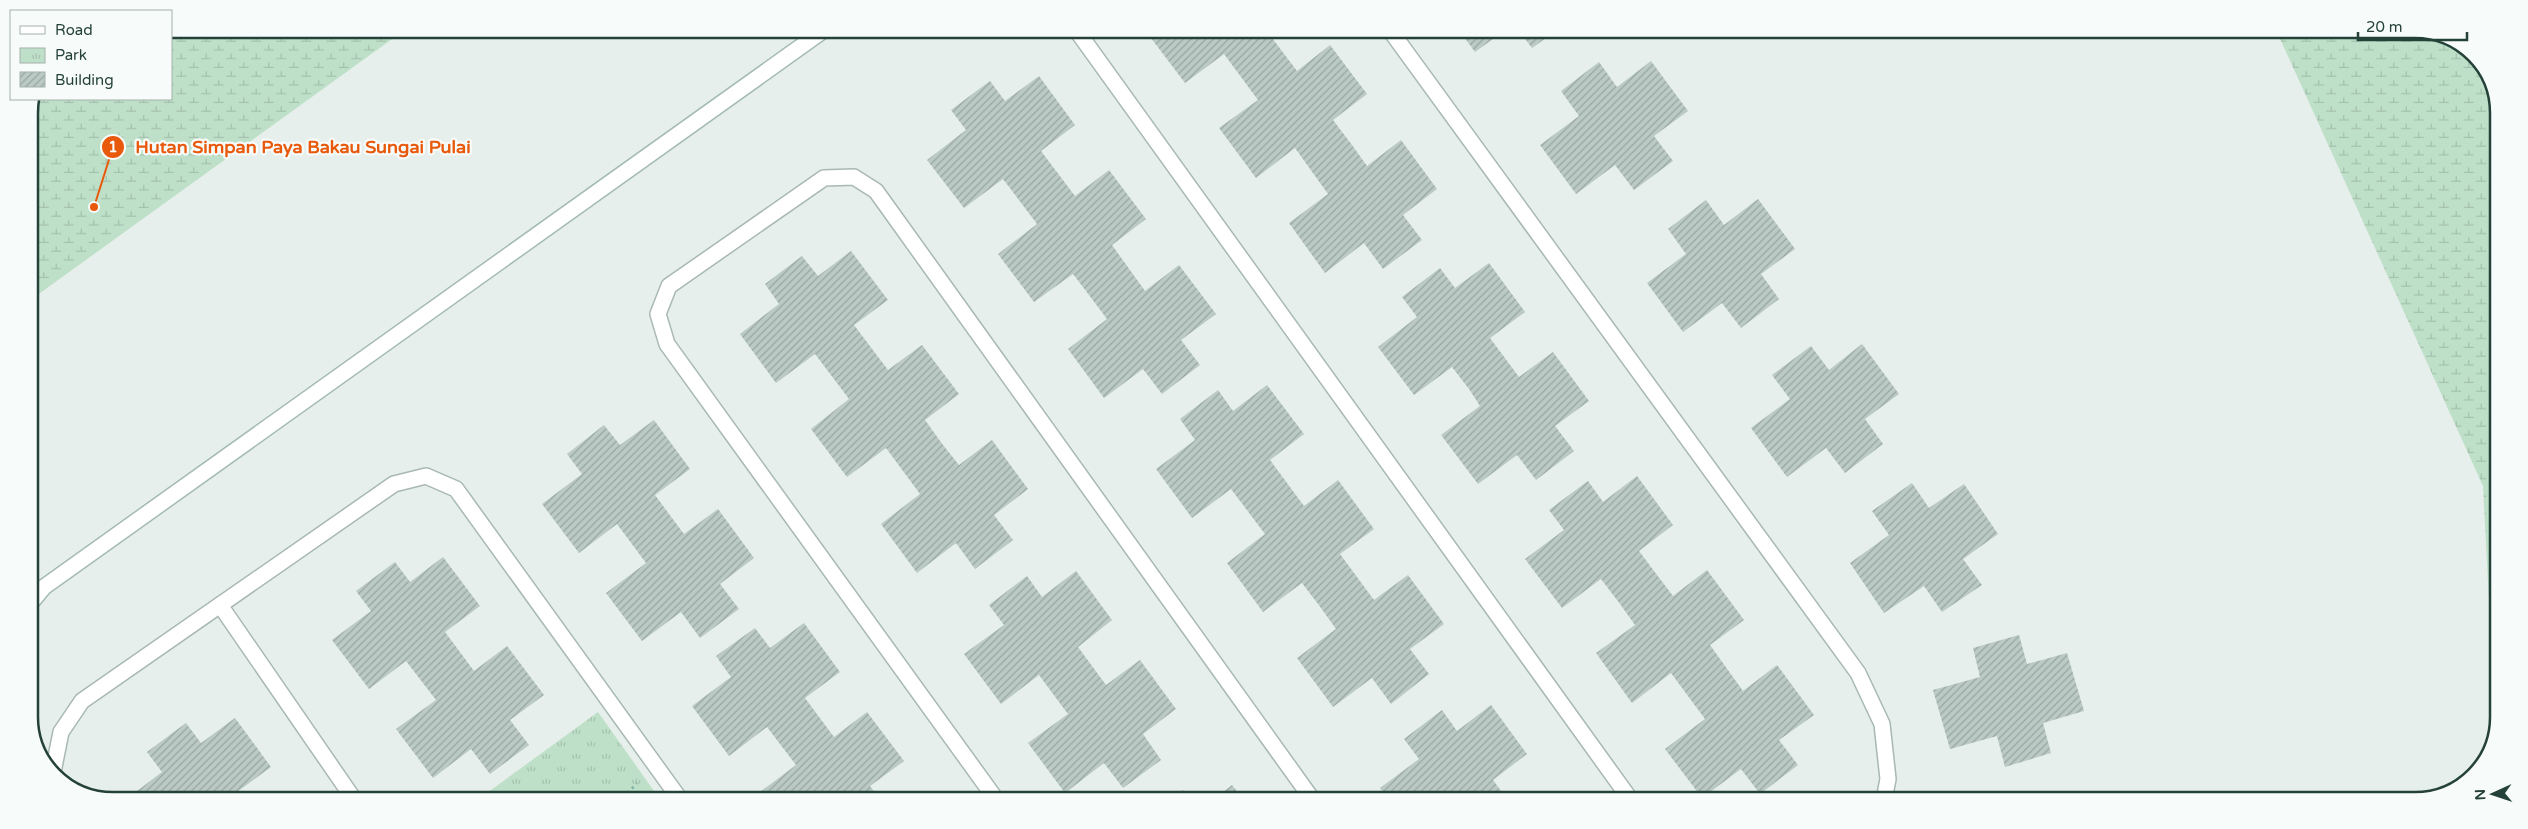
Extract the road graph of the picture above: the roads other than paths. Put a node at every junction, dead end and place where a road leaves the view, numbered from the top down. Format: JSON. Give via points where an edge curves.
{"nodes":[{"id":1,"x":813,"y":38,"type":"edge"},
{"id":2,"x":1084,"y":38,"type":"edge"},
{"id":3,"x":1396,"y":38,"type":"edge"},
{"id":4,"x":44,"y":587,"type":"junction"},
{"id":5,"x":38,"y":589,"type":"edge"},
{"id":6,"x":38,"y":594,"type":"edge"},
{"id":7,"x":220,"y":605,"type":"junction"},
{"id":8,"x":55,"y":764,"type":"edge"},
{"id":9,"x":349,"y":792,"type":"edge"},
{"id":10,"x":675,"y":792,"type":"edge"},
{"id":11,"x":991,"y":792,"type":"edge"},
{"id":12,"x":1307,"y":792,"type":"edge"},
{"id":13,"x":1625,"y":792,"type":"edge"},
{"id":14,"x":1886,"y":792,"type":"edge"}],
"edges":[{"from":1,"to":4,"type":"street"},
{"from":2,"to":13,"type":"street"},
{"from":3,"to":14,"type":"street","via":[[1858,673],[1882,724],[1888,779]]},
{"from":4,"to":5,"type":"street"},
{"from":4,"to":6,"type":"street"},
{"from":7,"to":8,"type":"street","via":[[82,700],[61,732]]},
{"from":7,"to":9,"type":"street"},
{"from":7,"to":10,"type":"street","via":[[394,484],[426,476],[456,489]]},
{"from":11,"to":12,"type":"street","via":[[667,344],[658,314],[669,286],[824,178],[854,177],[876,191]]}]}
